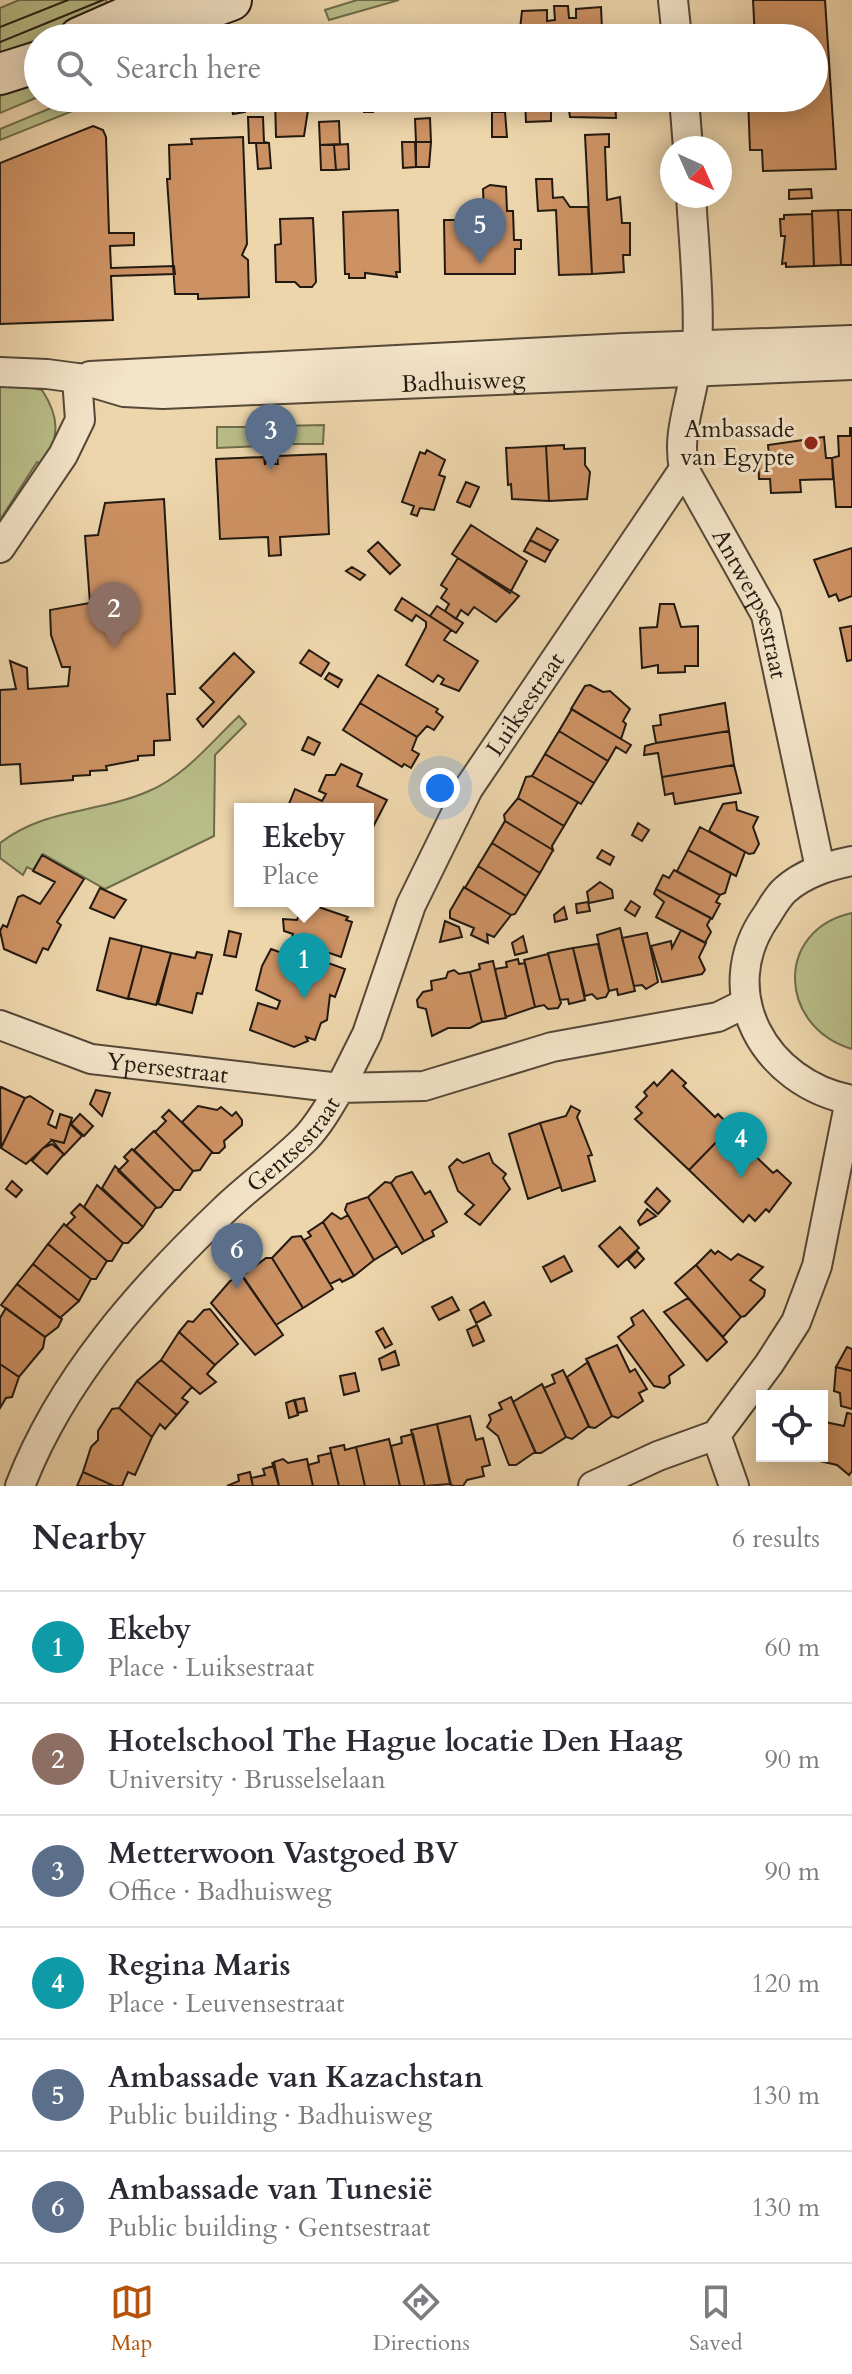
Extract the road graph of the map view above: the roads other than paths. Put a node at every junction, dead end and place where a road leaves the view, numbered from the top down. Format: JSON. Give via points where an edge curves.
{"nodes":[{"id":1,"x":169,"y":0,"type":"edge"},
{"id":2,"x":231,"y":0,"type":"edge"},
{"id":3,"x":673,"y":0,"type":"edge"},
{"id":4,"x":112,"y":24,"type":"edge"},
{"id":5,"x":167,"y":24,"type":"edge"},
{"id":6,"x":676,"y":24,"type":"edge"},
{"id":7,"x":685,"y":112,"type":"edge"},
{"id":8,"x":687,"y":136,"type":"edge"},
{"id":9,"x":691,"y":208,"type":"edge"},
{"id":10,"x":852,"y":340,"type":"edge"},
{"id":11,"x":695,"y":359,"type":"junction"},
{"id":12,"x":852,"y":365,"type":"edge"},
{"id":13,"x":0,"y":372,"type":"edge"},
{"id":14,"x":77,"y":378,"type":"junction"},
{"id":15,"x":684,"y":469,"type":"junction"},
{"id":16,"x":0,"y":548,"type":"edge"},
{"id":17,"x":852,"y":861,"type":"edge"},
{"id":18,"x":820,"y":868,"type":"junction"},
{"id":19,"x":746,"y":1003,"type":"junction"},
{"id":20,"x":0,"y":1025,"type":"edge"},
{"id":21,"x":340,"y":1088,"type":"junction"},
{"id":22,"x":851,"y":1100,"type":"edge"},
{"id":23,"x":716,"y":1435,"type":"junction"},
{"id":24,"x":20,"y":1486,"type":"edge"},
{"id":25,"x":593,"y":1486,"type":"edge"},
{"id":26,"x":734,"y":1486,"type":"edge"}],
"edges":[{"from":1,"to":4,"type":"main road"},
{"from":2,"to":5,"type":"main road"},
{"from":3,"to":6,"type":"street"},
{"from":7,"to":8,"type":"street"},
{"from":9,"to":11,"type":"street","name":"Antwerpsestraat"},
{"from":10,"to":11,"type":"street","name":"Badhuisweg"},
{"from":11,"to":12,"type":"street","name":"Badhuisweg"},
{"from":11,"to":14,"type":"street","name":"Badhuisweg","via":[[190,369]]},
{"from":11,"to":15,"type":"street","name":"Antwerpsestraat","via":[[683,415]]},
{"from":13,"to":14,"type":"street","name":"Badhuisweg"},
{"from":14,"to":16,"type":"street","via":[[80,420],[63,455]]},
{"from":15,"to":18,"type":"street","name":"Antwerpsestraat","via":[[766,615]]},
{"from":15,"to":21,"type":"street","name":"Luiksestraat","via":[[468,789],[411,905],[367,1034]]},
{"from":17,"to":18,"type":"street"},
{"from":18,"to":19,"type":"street","via":[[784,891],[754,933],[745,967]]},
{"from":19,"to":21,"type":"street","name":"Gentsestraat","via":[[718,1017],[552,1047],[424,1086]]},
{"from":19,"to":22,"type":"street","via":[[757,1036],[784,1070],[811,1089]]},
{"from":20,"to":21,"type":"street","name":"Ypersestraat","via":[[91,1059]]},
{"from":21,"to":24,"type":"street","name":"Gentsestraat","via":[[307,1137],[224,1209],[86,1363],[38,1439]]},
{"from":22,"to":23,"type":"street","via":[[817,1266],[796,1322]]},
{"from":23,"to":25,"type":"street"},
{"from":23,"to":26,"type":"street"}]}
